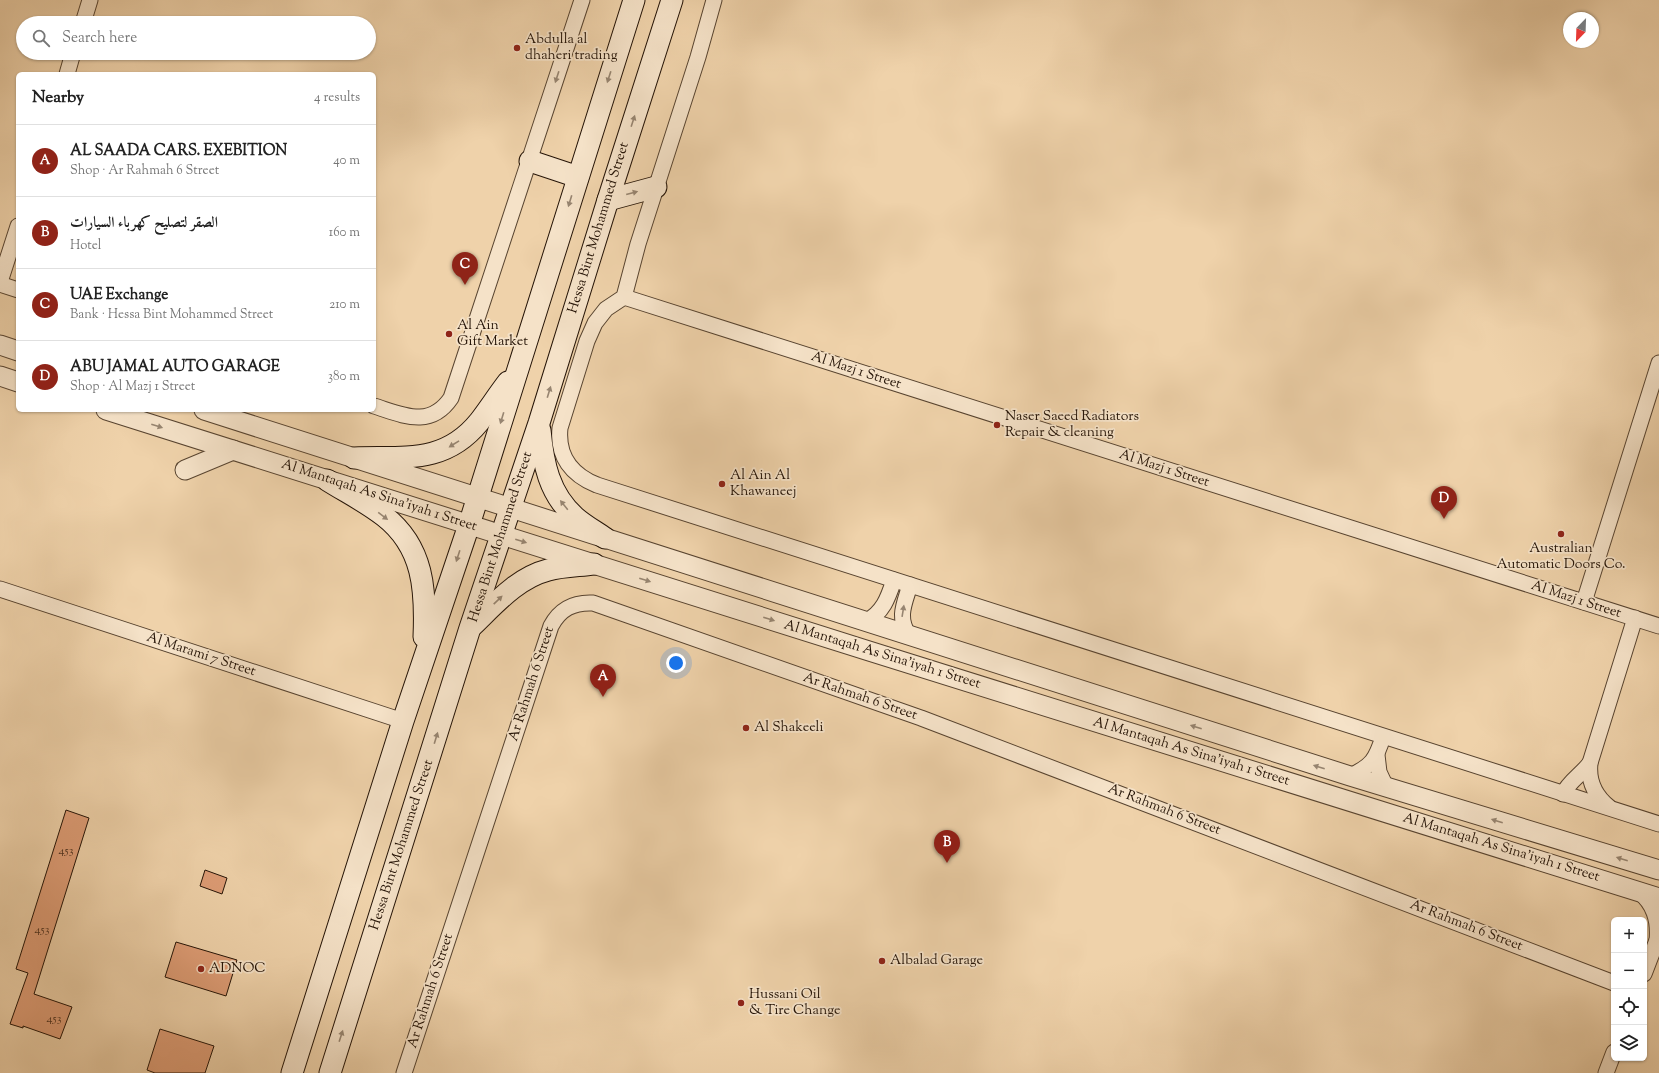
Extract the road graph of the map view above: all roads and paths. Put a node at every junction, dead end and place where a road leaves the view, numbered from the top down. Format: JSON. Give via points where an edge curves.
{"nodes":[{"id":1,"x":90,"y":0,"type":"edge"},
{"id":2,"x":582,"y":0,"type":"edge"},
{"id":3,"x":634,"y":0,"type":"edge"},
{"id":4,"x":672,"y":0,"type":"edge"},
{"id":5,"x":714,"y":0,"type":"edge"},
{"id":6,"x":85,"y":16,"type":"edge"},
{"id":7,"x":71,"y":60,"type":"edge"},
{"id":8,"x":68,"y":72,"type":"edge"},
{"id":9,"x":530,"y":161,"type":"junction"},
{"id":10,"x":578,"y":177,"type":"junction"},
{"id":11,"x":656,"y":187,"type":"junction"},
{"id":12,"x":608,"y":200,"type":"junction"},
{"id":13,"x":16,"y":232,"type":"edge"},
{"id":14,"x":0,"y":283,"type":"edge"},
{"id":15,"x":16,"y":289,"type":"edge"},
{"id":16,"x":624,"y":297,"type":"junction"},
{"id":17,"x":0,"y":345,"type":"edge"},
{"id":18,"x":16,"y":350,"type":"edge"},
{"id":19,"x":1659,"y":363,"type":"edge"},
{"id":20,"x":516,"y":372,"type":"junction"},
{"id":21,"x":0,"y":376,"type":"edge"},
{"id":22,"x":16,"y":381,"type":"edge"},
{"id":23,"x":376,"y":407,"type":"edge"},
{"id":24,"x":112,"y":412,"type":"edge"},
{"id":25,"x":210,"y":412,"type":"edge"},
{"id":26,"x":539,"y":422,"type":"junction"},
{"id":27,"x":233,"y":450,"type":"junction"},
{"id":28,"x":354,"y":458,"type":"junction"},
{"id":29,"x":185,"y":470,"type":"dead end"},
{"id":30,"x":327,"y":480,"type":"junction"},
{"id":31,"x":477,"y":497,"type":"junction"},
{"id":32,"x":510,"y":507,"type":"junction"},
{"id":33,"x":469,"y":525,"type":"junction"},
{"id":34,"x":501,"y":535,"type":"junction"},
{"id":35,"x":606,"y":538,"type":"junction"},
{"id":36,"x":594,"y":564,"type":"junction"},
{"id":37,"x":894,"y":580,"type":"junction"},
{"id":38,"x":910,"y":585,"type":"junction"},
{"id":39,"x":0,"y":589,"type":"edge"},
{"id":40,"x":1584,"y":602,"type":"junction"},
{"id":41,"x":1635,"y":618,"type":"junction"},
{"id":42,"x":865,"y":622,"type":"junction"},
{"id":43,"x":1659,"y":626,"type":"edge"},
{"id":44,"x":470,"y":628,"type":"junction"},
{"id":45,"x":909,"y":636,"type":"junction"},
{"id":46,"x":422,"y":664,"type":"junction"},
{"id":47,"x":1058,"y":683,"type":"junction"},
{"id":48,"x":1023,"y":699,"type":"junction"},
{"id":49,"x":403,"y":721,"type":"junction"},
{"id":50,"x":1384,"y":737,"type":"junction"},
{"id":51,"x":1377,"y":755,"type":"junction"},
{"id":52,"x":1590,"y":763,"type":"junction"},
{"id":53,"x":1350,"y":776,"type":"junction"},
{"id":54,"x":1386,"y":787,"type":"junction"},
{"id":55,"x":1563,"y":794,"type":"junction"},
{"id":56,"x":1610,"y":808,"type":"junction"},
{"id":57,"x":1659,"y":824,"type":"edge"},
{"id":58,"x":1659,"y":870,"type":"edge"},
{"id":59,"x":1638,"y":891,"type":"junction"},
{"id":60,"x":1659,"y":898,"type":"edge"},
{"id":61,"x":1658,"y":938,"type":"edge"},
{"id":62,"x":1647,"y":966,"type":"edge"},
{"id":63,"x":1611,"y":982,"type":"edge"},
{"id":64,"x":1611,"y":1060,"type":"edge"},
{"id":65,"x":292,"y":1073,"type":"edge"},
{"id":66,"x":330,"y":1073,"type":"edge"},
{"id":67,"x":404,"y":1073,"type":"edge"},
{"id":68,"x":1606,"y":1073,"type":"edge"}],
"edges":[{"from":1,"to":6,"type":"street"},
{"from":2,"to":9,"type":"street","one_way":true},
{"from":3,"to":10,"type":"main road","one_way":true},
{"from":12,"to":4,"type":"main road","name":"Hessa Bint Mohammed Street","one_way":true},
{"from":5,"to":11,"type":"street"},
{"from":7,"to":8,"type":"street"},
{"from":9,"to":10,"type":"main road"},
{"from":9,"to":23,"type":"street","via":[[454,391],[447,404],[436,413],[424,417],[412,417]]},
{"from":10,"to":20,"type":"main road","one_way":true},
{"from":12,"to":11,"type":"main road","one_way":true},
{"from":11,"to":16,"type":"street"},
{"from":26,"to":12,"type":"main road","name":"Hessa Bint Mohammed Street","one_way":true},
{"from":13,"to":14,"type":"street"},
{"from":14,"to":15,"type":"street"},
{"from":16,"to":37,"type":"street","via":[[600,315],[587,341],[560,428],[561,452],[569,467],[582,479],[598,485]]},
{"from":16,"to":40,"type":"street","name":"Al Mazj 1 Street"},
{"from":17,"to":18,"type":"street"},
{"from":19,"to":40,"type":"street"},
{"from":20,"to":28,"type":"main road","one_way":true,"via":[[480,421],[449,447],[436,453],[409,458]]},
{"from":20,"to":31,"type":"main road","one_way":true},
{"from":21,"to":22,"type":"street"},
{"from":24,"to":27,"type":"street","name":"Al Mantaqah As Sina'iyah 1 Street","one_way":true},
{"from":25,"to":28,"type":"street","name":"Al Mantaqah As Sina'iyah 1 Street"},
{"from":26,"to":32,"type":"main road","name":"Hessa Bint Mohammed Street"},
{"from":35,"to":26,"type":"main road","one_way":true,"via":[[576,518],[554,490],[544,467]]},
{"from":27,"to":29,"type":"street"},
{"from":27,"to":30,"type":"street","name":"Al Mantaqah As Sina'iyah 1 Street"},
{"from":28,"to":31,"type":"street","name":"Al Mantaqah As Sina'iyah 1 Street"},
{"from":30,"to":33,"type":"street","name":"Al Mantaqah As Sina'iyah 1 Street"},
{"from":30,"to":46,"type":"main road","one_way":true,"via":[[383,515],[400,532],[414,552],[424,587]]},
{"from":31,"to":32,"type":"street","name":"Al Mantaqah As Sina'iyah 1 Street"},
{"from":31,"to":33,"type":"main road"},
{"from":32,"to":34,"type":"main road","name":"Hessa Bint Mohammed Street"},
{"from":32,"to":35,"type":"street","name":"Al Mantaqah As Sina'iyah 1 Street"},
{"from":33,"to":34,"type":"street","name":"Al Mantaqah As Sina'iyah 1 Street"},
{"from":33,"to":46,"type":"main road","one_way":true},
{"from":34,"to":36,"type":"street","name":"Al Mantaqah As Sina'iyah 1 Street","one_way":true},
{"from":34,"to":44,"type":"main road","name":"Hessa Bint Mohammed Street"},
{"from":35,"to":42,"type":"street","name":"Al Mantaqah As Sina'iyah 1 Street"},
{"from":44,"to":36,"type":"main road","one_way":true,"via":[[511,589],[534,575],[560,568]]},
{"from":36,"to":48,"type":"street","name":"Al Mantaqah As Sina'iyah 1 Street","one_way":true},
{"from":37,"to":38,"type":"street"},
{"from":37,"to":42,"type":"street","via":[[881,610]]},
{"from":45,"to":38,"type":"street","one_way":true,"via":[[902,623],[902,608]]},
{"from":38,"to":50,"type":"street"},
{"from":39,"to":49,"type":"street","name":"Al Marami 7 Street"},
{"from":40,"to":41,"type":"street","name":"Al Mazj 1 Street"},
{"from":41,"to":43,"type":"street","name":"Al Mazj 1 Street"},
{"from":41,"to":52,"type":"street"},
{"from":42,"to":45,"type":"street","name":"Al Mantaqah As Sina'iyah 1 Street"},
{"from":66,"to":44,"type":"main road","name":"Hessa Bint Mohammed Street","one_way":true},
{"from":45,"to":47,"type":"street","name":"Al Mantaqah As Sina'iyah 1 Street"},
{"from":46,"to":49,"type":"main road"},
{"from":47,"to":48,"type":"street","via":[[1038,684],[1027,691]]},
{"from":53,"to":47,"type":"street","name":"Al Mantaqah As Sina'iyah 1 Street","one_way":true},
{"from":48,"to":59,"type":"street","name":"Al Mantaqah As Sina'iyah 1 Street"},
{"from":49,"to":65,"type":"main road"},
{"from":50,"to":51,"type":"street"},
{"from":50,"to":55,"type":"street"},
{"from":51,"to":53,"type":"street","via":[[1365,768]]},
{"from":51,"to":54,"type":"street","via":[[1379,772]]},
{"from":52,"to":55,"type":"street","via":[[1568,785]]},
{"from":52,"to":56,"type":"street","via":[[1593,788],[1597,796]]},
{"from":53,"to":54,"type":"street","name":"Al Mantaqah As Sina'iyah 1 Street"},
{"from":58,"to":54,"type":"street","name":"Al Mantaqah As Sina'iyah 1 Street","one_way":true},
{"from":55,"to":56,"type":"street"},
{"from":56,"to":57,"type":"street"},
{"from":59,"to":60,"type":"street","name":"Al Mantaqah As Sina'iyah 1 Street"},
{"from":59,"to":61,"type":"street","via":[[1650,902],[1658,925]]},
{"from":61,"to":62,"type":"street"},
{"from":63,"to":67,"type":"street","name":"Ar Rahmah 6 Street","via":[[921,718],[584,602],[571,605],[560,612],[551,626]]},
{"from":64,"to":68,"type":"street"}]}
